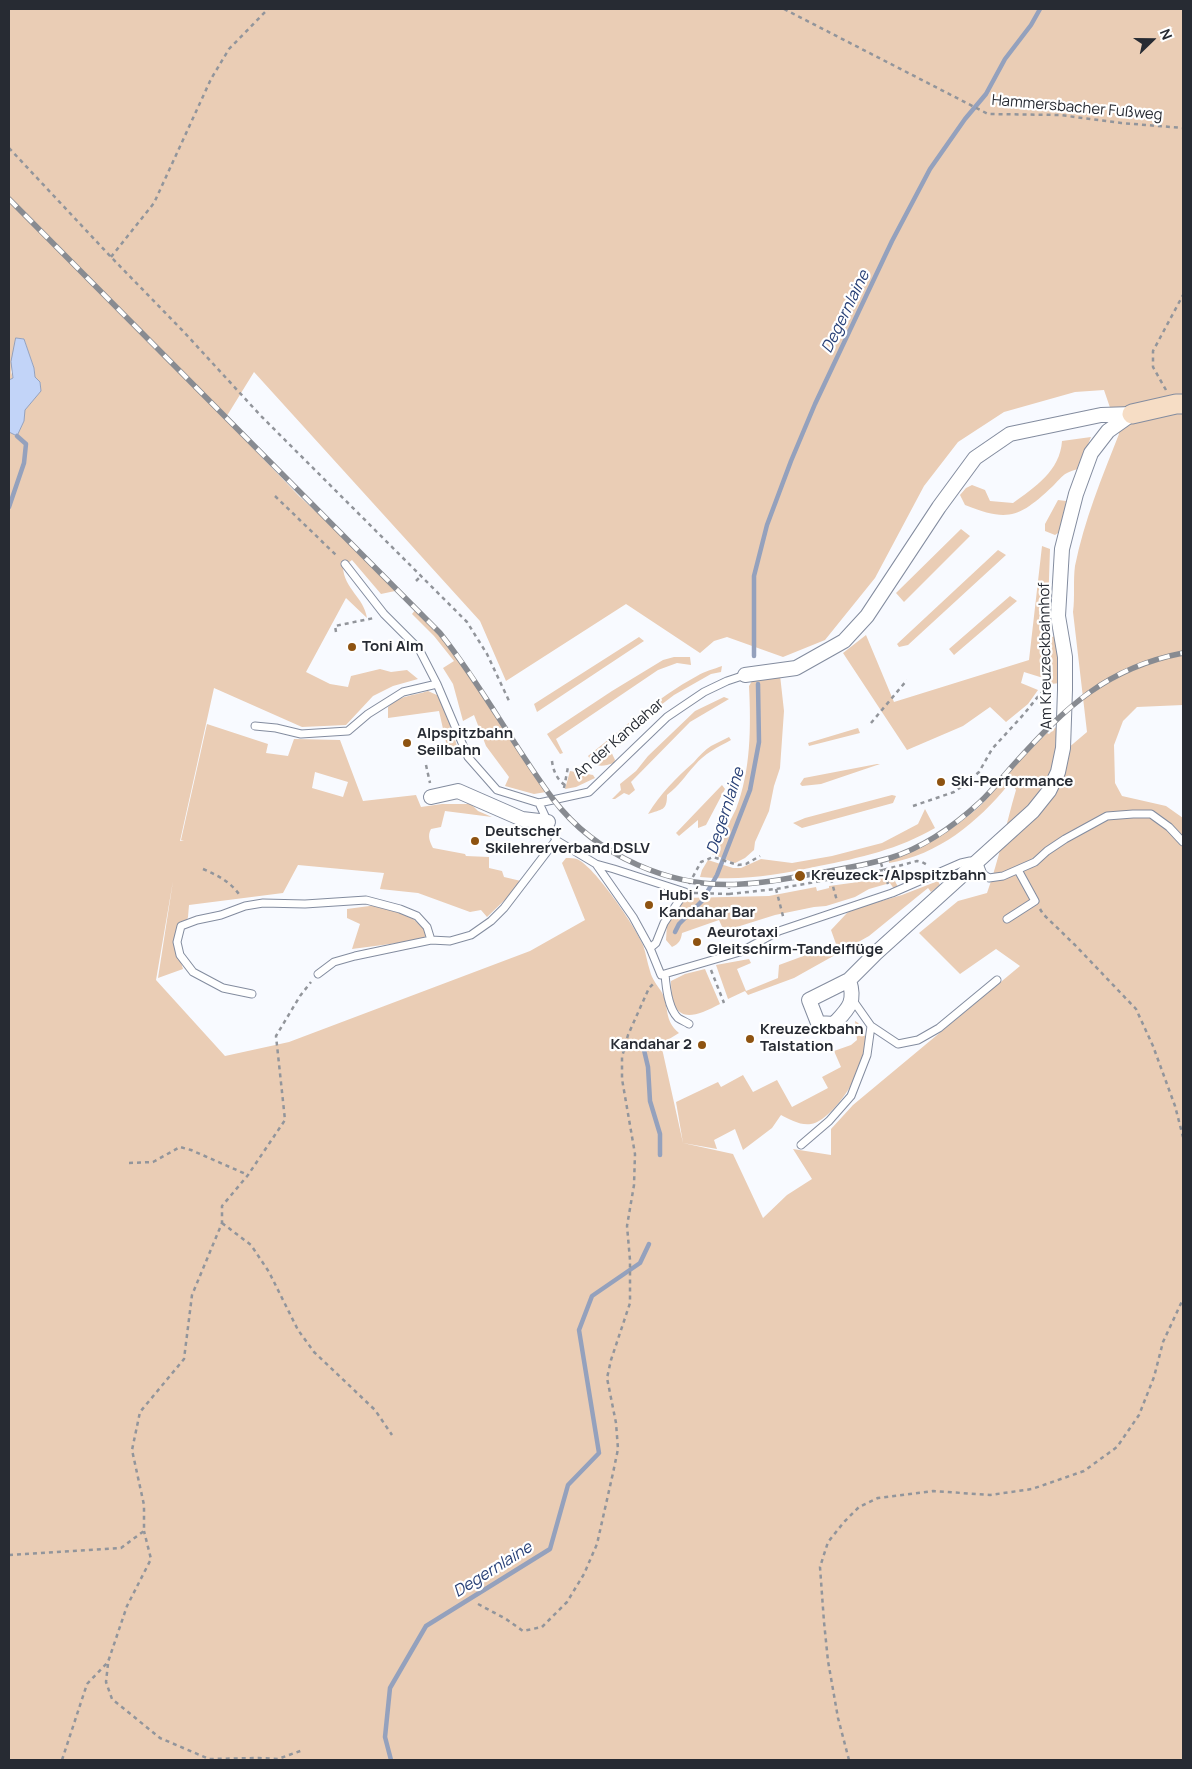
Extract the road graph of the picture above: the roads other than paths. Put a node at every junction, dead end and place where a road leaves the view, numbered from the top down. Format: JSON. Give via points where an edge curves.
{"nodes":[{"id":1,"x":1180,"y":404,"type":"edge"},
{"id":2,"x":1132,"y":414,"type":"junction"},
{"id":3,"x":345,"y":564,"type":"road end"},
{"id":4,"x":745,"y":675,"type":"joint"},
{"id":5,"x":437,"y":684,"type":"junction"},
{"id":6,"x":255,"y":726,"type":"dead end"},
{"id":7,"x":431,"y":797,"type":"dead end"},
{"id":8,"x":540,"y":804,"type":"junction"},
{"id":9,"x":548,"y":822,"type":"junction"},
{"id":10,"x":556,"y":840,"type":"junction"},
{"id":11,"x":1183,"y":842,"type":"edge"},
{"id":12,"x":978,"y":861,"type":"junction"},
{"id":13,"x":596,"y":864,"type":"junction"},
{"id":14,"x":1018,"y":870,"type":"junction"},
{"id":15,"x":1007,"y":918,"type":"dead end"},
{"id":16,"x":432,"y":940,"type":"junction"},
{"id":17,"x":650,"y":948,"type":"junction"},
{"id":18,"x":318,"y":974,"type":"road end"},
{"id":19,"x":663,"y":975,"type":"junction"},
{"id":20,"x":849,"y":980,"type":"junction"},
{"id":21,"x":997,"y":980,"type":"dead end"},
{"id":22,"x":252,"y":994,"type":"dead end"},
{"id":23,"x":852,"y":999,"type":"junction"},
{"id":24,"x":689,"y":1024,"type":"dead end"},
{"id":25,"x":871,"y":1026,"type":"junction"},
{"id":26,"x":801,"y":1145,"type":"dead end"}],
"edges":[{"from":1,"to":2,"type":"street"},
{"from":2,"to":4,"type":"street","name":"An der Kandahar","via":[[1101,414],[1010,434],[974,458],[868,616],[844,641],[796,668]]},
{"from":2,"to":12,"type":"street","name":"Am Kreuzeckbahnhof","via":[[1108,431],[1091,453],[1076,494],[1062,549],[1058,616],[1065,690],[1063,748],[1058,772],[1049,791],[1033,811]]},
{"from":3,"to":5,"type":"lane","via":[[385,616],[419,649]]},
{"from":4,"to":8,"type":"lane","name":"An der Kandahar","via":[[704,692],[667,717],[589,792]]},
{"from":5,"to":6,"type":"lane","via":[[403,692],[348,731],[301,734]]},
{"from":5,"to":8,"type":"lane","via":[[468,758],[497,790]]},
{"from":7,"to":9,"type":"street","via":[[458,791],[522,820]]},
{"from":8,"to":9,"type":"lane"},
{"from":9,"to":10,"type":"lane"},
{"from":10,"to":13,"type":"lane"},
{"from":10,"to":16,"type":"lane","via":[[504,908],[490,921],[472,935],[450,941]]},
{"from":11,"to":14,"type":"lane","via":[[1151,814],[1107,816]]},
{"from":12,"to":14,"type":"lane","via":[[983,874],[989,878]]},
{"from":12,"to":19,"type":"lane","via":[[961,863],[901,890],[786,928],[740,952]]},
{"from":12,"to":20,"type":"street","name":"Am Kreuzeckbahnhof"},
{"from":13,"to":17,"type":"lane"},
{"from":13,"to":17,"type":"lane","via":[[685,892]]},
{"from":14,"to":15,"type":"lane","via":[[1035,901]]},
{"from":16,"to":18,"type":"lane","via":[[334,962]]},
{"from":16,"to":22,"type":"lane","via":[[427,927],[417,916],[366,900],[244,906],[181,926],[177,942],[180,955],[193,972],[223,988]]},
{"from":17,"to":19,"type":"lane"},
{"from":19,"to":24,"type":"lane","via":[[677,1017]]},
{"from":20,"to":23,"type":"street"},
{"from":20,"to":23,"type":"street","name":"Am Kreuzeckbahnhof","via":[[809,1000],[818,1023],[834,1024]]},
{"from":21,"to":25,"type":"lane","via":[[939,1028],[918,1040],[898,1044]]},
{"from":23,"to":25,"type":"lane"},
{"from":25,"to":26,"type":"lane","via":[[867,1056],[851,1096]]}]}
